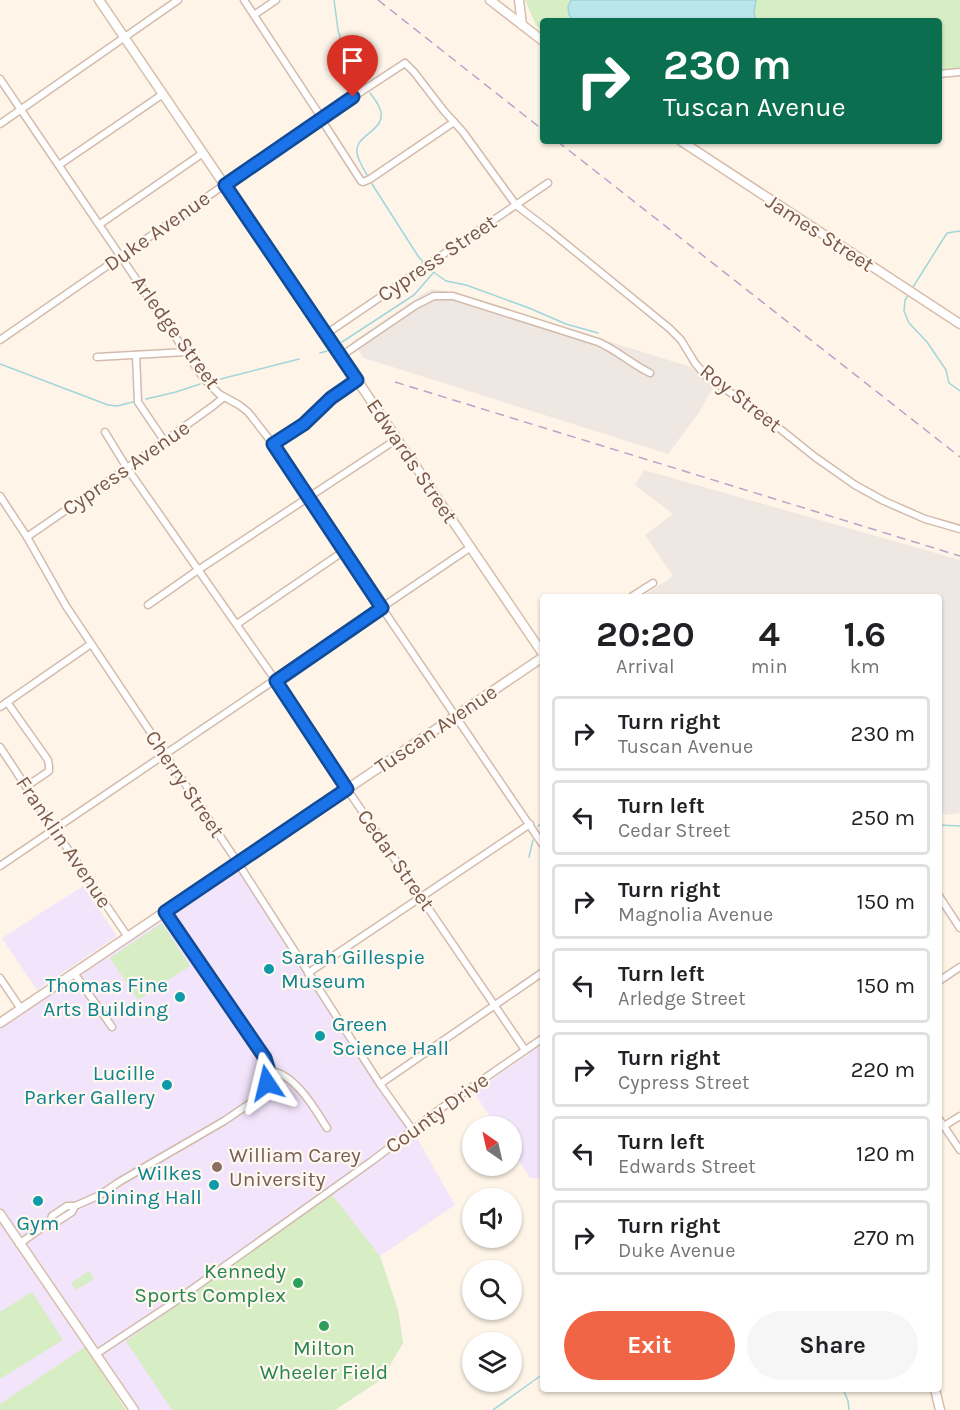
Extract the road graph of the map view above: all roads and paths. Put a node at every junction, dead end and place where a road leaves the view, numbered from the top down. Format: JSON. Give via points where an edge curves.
{"nodes":[{"id":1,"x":99,"y":0,"type":"edge"},
{"id":2,"x":178,"y":0,"type":"edge"},
{"id":3,"x":244,"y":0,"type":"edge"},
{"id":4,"x":276,"y":0,"type":"edge"},
{"id":5,"x":490,"y":0,"type":"edge"},
{"id":6,"x":519,"y":0,"type":"edge"},
{"id":7,"x":254,"y":15,"type":"junction"},
{"id":8,"x":522,"y":26,"type":"junction"},
{"id":9,"x":125,"y":37,"type":"junction"},
{"id":10,"x":540,"y":39,"type":"edge"},
{"id":11,"x":405,"y":63,"type":"joint"},
{"id":12,"x":960,"y":72,"type":"edge"},
{"id":13,"x":942,"y":74,"type":"edge"},
{"id":14,"x":0,"y":79,"type":"edge"},
{"id":15,"x":163,"y":94,"type":"junction"},
{"id":16,"x":21,"y":109,"type":"junction"},
{"id":17,"x":321,"y":118,"type":"junction"},
{"id":18,"x":454,"y":122,"type":"junction"},
{"id":19,"x":0,"y":124,"type":"edge"},
{"id":20,"x":686,"y":144,"type":"edge"},
{"id":21,"x":203,"y":153,"type":"junction"},
{"id":22,"x":59,"y":165,"type":"junction"},
{"id":23,"x":548,"y":183,"type":"dead end"},
{"id":24,"x":225,"y":185,"type":"junction"},
{"id":25,"x":516,"y":205,"type":"junction"},
{"id":26,"x":100,"y":224,"type":"junction"},
{"id":27,"x":121,"y":255,"type":"junction"},
{"id":28,"x":960,"y":324,"type":"edge"},
{"id":29,"x":0,"y":329,"type":"edge"},
{"id":30,"x":326,"y":334,"type":"junction"},
{"id":31,"x":3,"y":338,"type":"edge"},
{"id":32,"x":186,"y":352,"type":"junction"},
{"id":33,"x":136,"y":355,"type":"junction"},
{"id":34,"x":341,"y":356,"type":"junction"},
{"id":35,"x":97,"y":357,"type":"dead end"},
{"id":36,"x":650,"y":373,"type":"dead end"},
{"id":37,"x":357,"y":380,"type":"junction"},
{"id":38,"x":224,"y":397,"type":"junction"},
{"id":39,"x":105,"y":432,"type":"dead end"},
{"id":40,"x":397,"y":439,"type":"junction"},
{"id":41,"x":165,"y":442,"type":"junction"},
{"id":42,"x":273,"y":444,"type":"junction"},
{"id":43,"x":128,"y":468,"type":"junction"},
{"id":44,"x":0,"y":496,"type":"edge"},
{"id":45,"x":308,"y":498,"type":"junction"},
{"id":46,"x":960,"y":529,"type":"edge"},
{"id":47,"x":27,"y":537,"type":"junction"},
{"id":48,"x":471,"y":547,"type":"junction"},
{"id":49,"x":344,"y":551,"type":"junction"},
{"id":50,"x":198,"y":570,"type":"junction"},
{"id":51,"x":653,"y":583,"type":"dead end"},
{"id":52,"x":636,"y":594,"type":"edge"},
{"id":53,"x":148,"y":604,"type":"dead end"},
{"id":54,"x":382,"y":608,"type":"junction"},
{"id":55,"x":237,"y":624,"type":"junction"},
{"id":56,"x":91,"y":644,"type":"junction"},
{"id":57,"x":540,"y":651,"type":"edge"},
{"id":58,"x":540,"y":658,"type":"edge"},
{"id":59,"x":276,"y":681,"type":"junction"},
{"id":60,"x":8,"y":702,"type":"junction"},
{"id":61,"x":0,"y":707,"type":"edge"},
{"id":62,"x":455,"y":716,"type":"junction"},
{"id":63,"x":0,"y":747,"type":"edge"},
{"id":64,"x":164,"y":754,"type":"junction"},
{"id":65,"x":27,"y":786,"type":"junction"},
{"id":66,"x":347,"y":789,"type":"junction"},
{"id":67,"x":530,"y":824,"type":"junction"},
{"id":68,"x":54,"y":829,"type":"junction"},
{"id":69,"x":540,"y":839,"type":"edge"},
{"id":70,"x":238,"y":863,"type":"junction"},
{"id":71,"x":0,"y":866,"type":"edge"},
{"id":72,"x":421,"y":896,"type":"junction"},
{"id":73,"x":942,"y":901,"type":"edge"},
{"id":74,"x":165,"y":912,"type":"junction"},
{"id":75,"x":960,"y":928,"type":"edge"},
{"id":76,"x":129,"y":937,"type":"junction"},
{"id":77,"x":960,"y":967,"type":"edge"},
{"id":78,"x":74,"y":973,"type":"junction"},
{"id":79,"x":308,"y":973,"type":"junction"},
{"id":80,"x":540,"y":974,"type":"edge"},
{"id":81,"x":0,"y":978,"type":"edge"},
{"id":82,"x":942,"y":979,"type":"edge"},
{"id":83,"x":495,"y":1005,"type":"junction"},
{"id":84,"x":21,"y":1009,"type":"junction"},
{"id":85,"x":0,"y":1023,"type":"edge"},
{"id":86,"x":112,"y":1027,"type":"dead end"},
{"id":87,"x":540,"y":1040,"type":"edge"},
{"id":88,"x":525,"y":1050,"type":"junction"},
{"id":89,"x":268,"y":1071,"type":"junction"},
{"id":90,"x":380,"y":1084,"type":"junction"},
{"id":91,"x":960,"y":1116,"type":"edge"},
{"id":92,"x":942,"y":1123,"type":"edge"},
{"id":93,"x":944,"y":1126,"type":"junction"},
{"id":94,"x":327,"y":1128,"type":"dead end"},
{"id":95,"x":412,"y":1129,"type":"junction"},
{"id":96,"x":960,"y":1150,"type":"edge"},
{"id":97,"x":0,"y":1214,"type":"edge"},
{"id":98,"x":19,"y":1244,"type":"junction"},
{"id":99,"x":96,"y":1354,"type":"junction"},
{"id":100,"x":936,"y":1392,"type":"edge"},
{"id":101,"x":134,"y":1410,"type":"edge"},
{"id":102,"x":940,"y":1410,"type":"edge"}],
"edges":[{"from":1,"to":9,"type":"main road","name":"Edwards Street"},
{"from":2,"to":9,"type":"street"},
{"from":3,"to":7,"type":"street"},
{"from":4,"to":7,"type":"street"},
{"from":5,"to":8,"type":"main road"},
{"from":6,"to":8,"type":"main road"},
{"from":7,"to":17,"type":"street"},
{"from":8,"to":10,"type":"main road"},
{"from":9,"to":15,"type":"main road","name":"Edwards Street"},
{"from":9,"to":16,"type":"street"},
{"from":11,"to":17,"type":"street","name":"Duke Avenue"},
{"from":11,"to":18,"type":"street","name":"Roy Street"},
{"from":12,"to":13,"type":"street"},
{"from":14,"to":16,"type":"street","name":"Arledge Street"},
{"from":15,"to":21,"type":"main road","name":"Edwards Street"},
{"from":15,"to":22,"type":"street"},
{"from":16,"to":19,"type":"street"},
{"from":16,"to":22,"type":"street","name":"Arledge Street"},
{"from":17,"to":18,"type":"street","via":[[363,182]]},
{"from":17,"to":24,"type":"street","name":"Duke Avenue"},
{"from":18,"to":25,"type":"street","name":"Roy Street"},
{"from":20,"to":28,"type":"main road","name":"James Street"},
{"from":21,"to":24,"type":"main road","name":"Edwards Street"},
{"from":21,"to":26,"type":"street"},
{"from":22,"to":26,"type":"street","name":"Arledge Street"},
{"from":23,"to":25,"type":"street","name":"Cypress Street"},
{"from":24,"to":27,"type":"street","name":"Duke Avenue"},
{"from":24,"to":30,"type":"main road","name":"Edwards Street"},
{"from":25,"to":30,"type":"street","name":"Cypress Street"},
{"from":25,"to":46,"type":"street","name":"Roy Street","via":[[669,328],[705,375],[815,457],[884,501]]},
{"from":26,"to":27,"type":"street","name":"Arledge Street"},
{"from":27,"to":31,"type":"street","name":"Duke Avenue"},
{"from":27,"to":32,"type":"street","name":"Arledge Street"},
{"from":29,"to":31,"type":"street"},
{"from":30,"to":34,"type":"main road","name":"Edwards Street"},
{"from":32,"to":33,"type":"street"},
{"from":32,"to":38,"type":"street","name":"Arledge Street","via":[[208,383]]},
{"from":33,"to":35,"type":"street"},
{"from":33,"to":41,"type":"street","via":[[138,402]]},
{"from":34,"to":36,"type":"street","via":[[416,305],[434,296],[453,296],[598,342]]},
{"from":34,"to":37,"type":"main road","name":"Edwards Street"},
{"from":37,"to":40,"type":"main road","name":"Edwards Street"},
{"from":37,"to":42,"type":"street"},
{"from":38,"to":41,"type":"street","name":"Cypress Avenue"},
{"from":38,"to":42,"type":"street","name":"Arledge Street","via":[[248,412]]},
{"from":39,"to":43,"type":"street","name":"Cedar Street"},
{"from":40,"to":45,"type":"street"},
{"from":40,"to":48,"type":"main road","name":"Edwards Street"},
{"from":41,"to":43,"type":"street","name":"Cypress Avenue"},
{"from":42,"to":45,"type":"street","name":"Arledge Street"},
{"from":43,"to":47,"type":"street","name":"Cypress Avenue"},
{"from":43,"to":50,"type":"street","name":"Cedar Street"},
{"from":44,"to":47,"type":"street","name":"Cherry Street"},
{"from":45,"to":49,"type":"street","name":"Arledge Street"},
{"from":45,"to":50,"type":"street"},
{"from":47,"to":56,"type":"street","name":"Cherry Street"},
{"from":48,"to":54,"type":"street"},
{"from":48,"to":57,"type":"main road","name":"Edwards Street"},
{"from":49,"to":54,"type":"street","name":"Arledge Street"},
{"from":49,"to":55,"type":"street"},
{"from":50,"to":53,"type":"street"},
{"from":50,"to":55,"type":"street","name":"Cedar Street"},
{"from":51,"to":52,"type":"street"},
{"from":54,"to":59,"type":"street"},
{"from":54,"to":62,"type":"street","name":"Arledge Street"},
{"from":55,"to":59,"type":"street","name":"Cedar Street"},
{"from":56,"to":60,"type":"street"},
{"from":56,"to":64,"type":"street","name":"Cherry Street"},
{"from":58,"to":62,"type":"main road","name":"Tuscan Avenue"},
{"from":59,"to":64,"type":"street"},
{"from":59,"to":66,"type":"street","name":"Cedar Street"},
{"from":60,"to":61,"type":"street"},
{"from":60,"to":65,"type":"street","via":[[48,760],[49,771]]},
{"from":62,"to":66,"type":"main road","name":"Tuscan Avenue"},
{"from":62,"to":67,"type":"street","name":"Arledge Street"},
{"from":63,"to":65,"type":"street","name":"Franklin Avenue"},
{"from":64,"to":68,"type":"street"},
{"from":64,"to":70,"type":"street","name":"Cherry Street"},
{"from":65,"to":68,"type":"street","name":"Franklin Avenue"},
{"from":66,"to":70,"type":"main road","name":"Tuscan Avenue"},
{"from":66,"to":72,"type":"street","name":"Cedar Street"},
{"from":67,"to":69,"type":"street","name":"Arledge Street"},
{"from":67,"to":72,"type":"street"},
{"from":68,"to":71,"type":"street"},
{"from":68,"to":76,"type":"street","name":"Franklin Avenue"},
{"from":70,"to":74,"type":"main road","name":"Tuscan Avenue"},
{"from":70,"to":79,"type":"street","name":"Cherry Street"},
{"from":72,"to":79,"type":"street"},
{"from":72,"to":83,"type":"street","name":"Cedar Street"},
{"from":73,"to":75,"type":"street"},
{"from":74,"to":76,"type":"main road","name":"Tuscan Avenue"},
{"from":74,"to":89,"type":"street","via":[[265,1058]]},
{"from":76,"to":78,"type":"main road","name":"Tuscan Avenue"},
{"from":77,"to":82,"type":"street"},
{"from":78,"to":84,"type":"main road","name":"Tuscan Avenue"},
{"from":78,"to":86,"type":"street"},
{"from":79,"to":90,"type":"street","name":"Cherry Street"},
{"from":80,"to":83,"type":"street"},
{"from":81,"to":84,"type":"street"},
{"from":83,"to":88,"type":"street","name":"Cedar Street"},
{"from":83,"to":90,"type":"street"},
{"from":84,"to":85,"type":"main road","name":"Tuscan Avenue"},
{"from":87,"to":88,"type":"street","name":"County Drive"},
{"from":88,"to":95,"type":"street","name":"County Drive"},
{"from":89,"to":94,"type":"street","via":[[274,1071],[301,1091]]},
{"from":89,"to":98,"type":"street","via":[[265,1087],[240,1111],[100,1195],[67,1206]]},
{"from":90,"to":95,"type":"street","name":"Cherry Street"},
{"from":91,"to":93,"type":"street"},
{"from":92,"to":93,"type":"street"},
{"from":93,"to":96,"type":"street"},
{"from":95,"to":99,"type":"street","name":"County Drive","via":[[170,1305]]},
{"from":97,"to":98,"type":"main road"},
{"from":98,"to":99,"type":"main road"},
{"from":99,"to":101,"type":"main road"},
{"from":100,"to":102,"type":"main road"}]}
